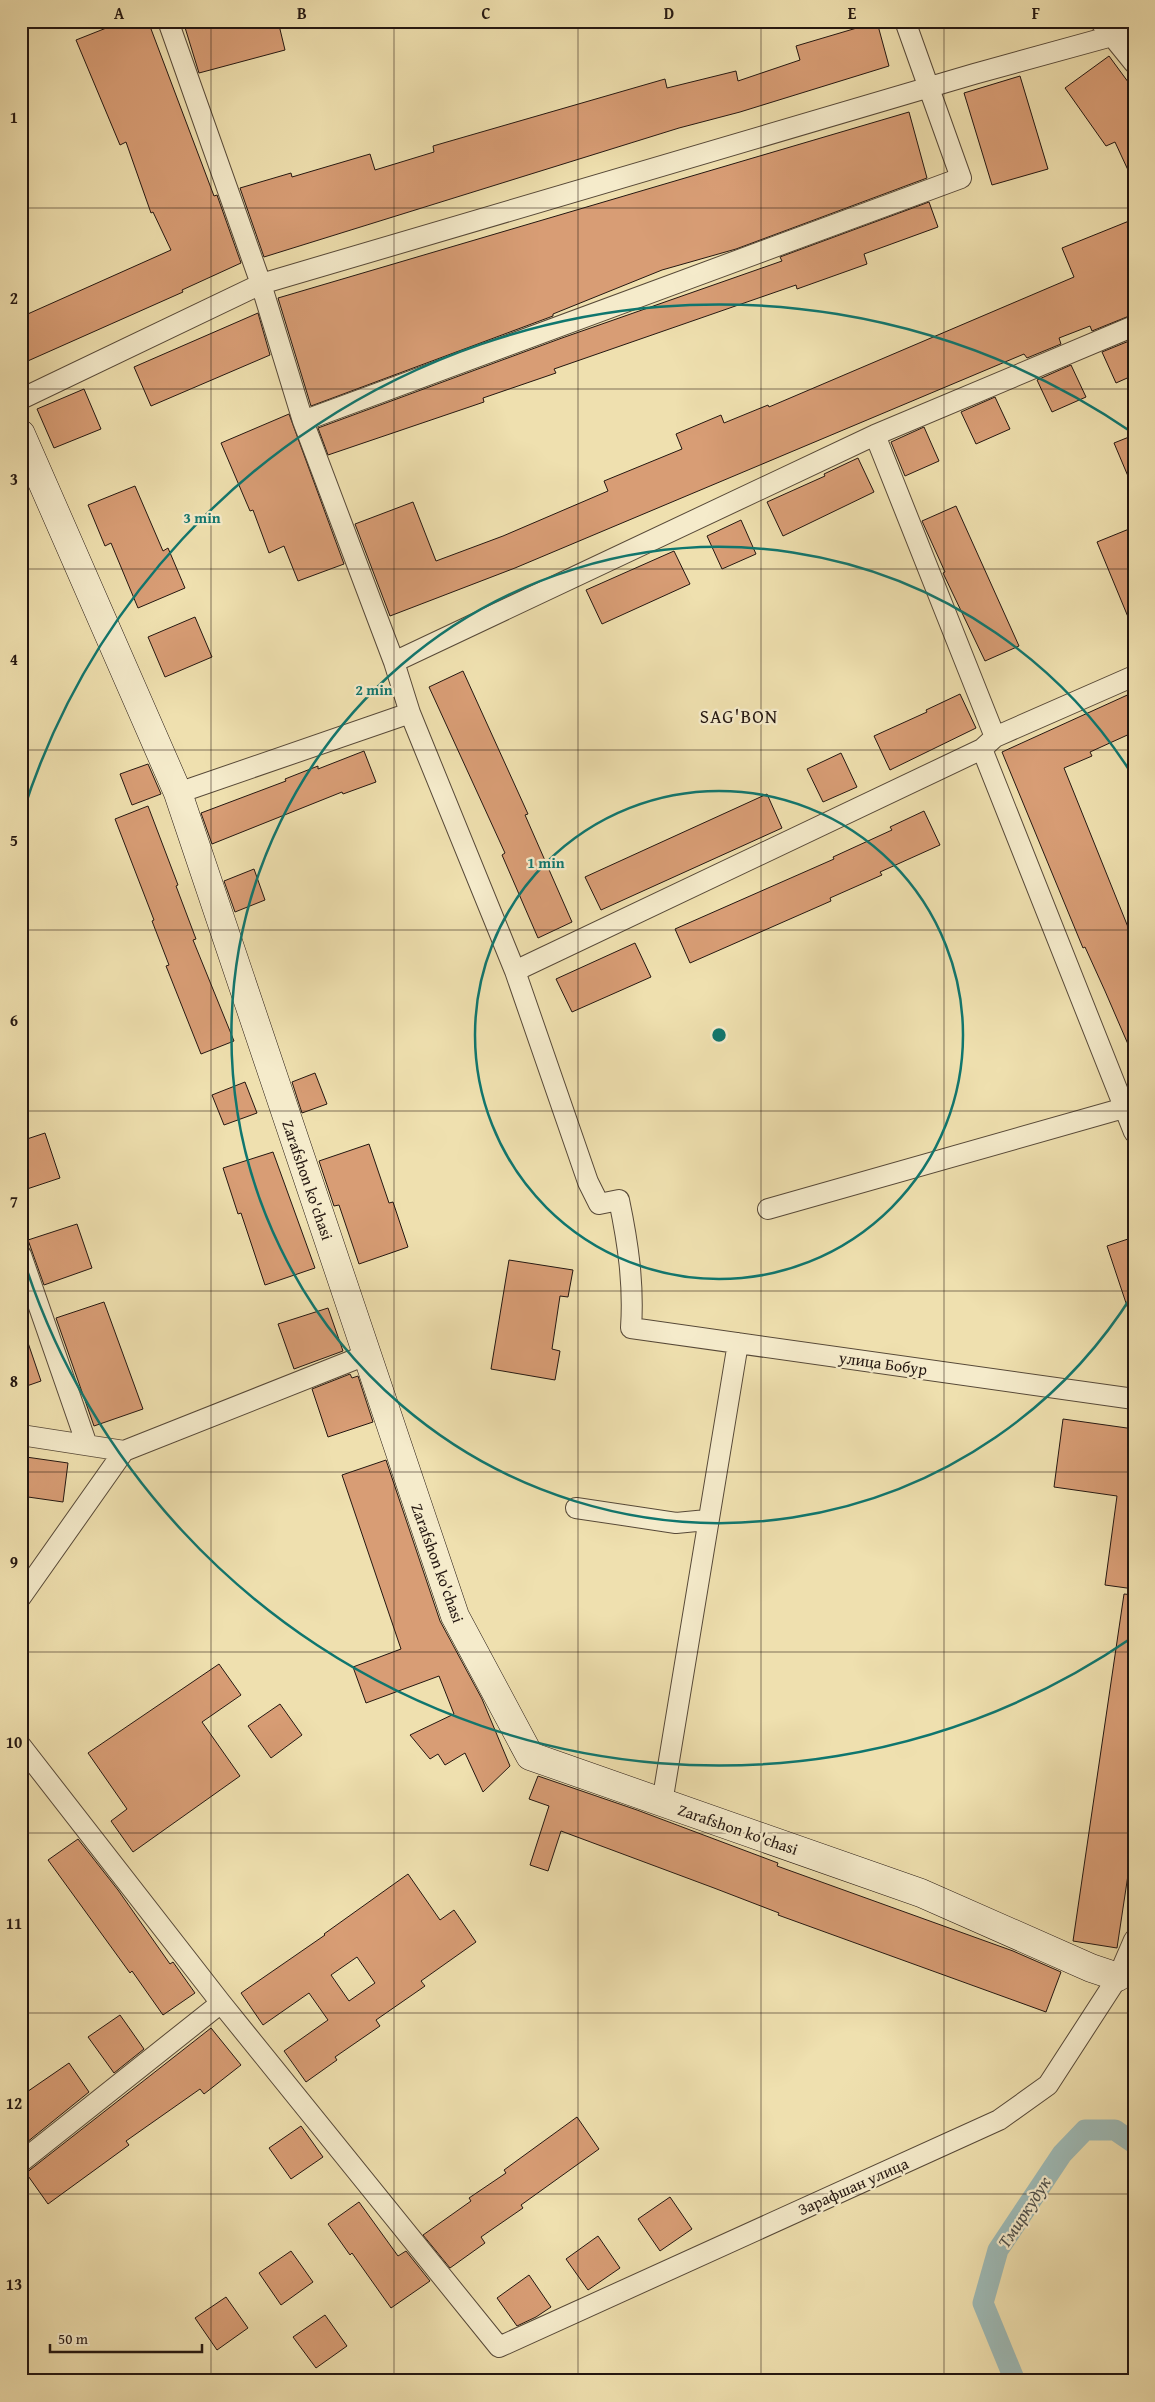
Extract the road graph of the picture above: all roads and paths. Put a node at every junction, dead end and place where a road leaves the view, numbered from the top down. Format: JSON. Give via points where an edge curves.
{"nodes":[{"id":1,"x":168,"y":21,"type":"edge"},
{"id":2,"x":905,"y":21,"type":"edge"},
{"id":3,"x":1106,"y":29,"type":"edge"},
{"id":4,"x":1134,"y":40,"type":"edge"},
{"id":5,"x":1134,"y":63,"type":"edge"},
{"id":6,"x":929,"y":87,"type":"junction"},
{"id":7,"x":261,"y":284,"type":"junction"},
{"id":8,"x":1134,"y":326,"type":"edge"},
{"id":9,"x":21,"y":399,"type":"edge"},
{"id":10,"x":303,"y":422,"type":"junction"},
{"id":11,"x":21,"y":434,"type":"edge"},
{"id":12,"x":875,"y":435,"type":"junction"},
{"id":13,"x":394,"y":662,"type":"junction"},
{"id":14,"x":1134,"y":676,"type":"edge"},
{"id":15,"x":410,"y":713,"type":"junction"},
{"id":16,"x":989,"y":743,"type":"junction"},
{"id":17,"x":178,"y":792,"type":"junction"},
{"id":18,"x":515,"y":971,"type":"junction"},
{"id":19,"x":1124,"y":1108,"type":"junction"},
{"id":20,"x":1134,"y":1132,"type":"edge"},
{"id":21,"x":768,"y":1209,"type":"dead end"},
{"id":22,"x":21,"y":1255,"type":"edge"},
{"id":23,"x":738,"y":1343,"type":"junction"},
{"id":24,"x":366,"y":1354,"type":"junction"},
{"id":25,"x":1134,"y":1399,"type":"edge"},
{"id":26,"x":21,"y":1435,"type":"edge"},
{"id":27,"x":87,"y":1445,"type":"junction"},
{"id":28,"x":124,"y":1451,"type":"junction"},
{"id":29,"x":576,"y":1508,"type":"dead end"},
{"id":30,"x":707,"y":1520,"type":"junction"},
{"id":31,"x":21,"y":1597,"type":"edge"},
{"id":32,"x":21,"y":1746,"type":"edge"},
{"id":33,"x":662,"y":1803,"type":"junction"},
{"id":34,"x":1134,"y":1940,"type":"edge"},
{"id":35,"x":1118,"y":1977,"type":"junction"},
{"id":36,"x":221,"y":2003,"type":"junction"},
{"id":37,"x":21,"y":2162,"type":"edge"}],
"edges":[{"from":1,"to":7,"type":"street"},
{"from":2,"to":6,"type":"street"},
{"from":3,"to":4,"type":"street"},
{"from":3,"to":5,"type":"street"},
{"from":3,"to":6,"type":"street"},
{"from":6,"to":7,"type":"street"},
{"from":6,"to":10,"type":"street","via":[[961,178]]},
{"from":7,"to":9,"type":"street"},
{"from":7,"to":10,"type":"street"},
{"from":8,"to":12,"type":"street"},
{"from":10,"to":13,"type":"street"},
{"from":11,"to":17,"type":"street","name":"Zarafshon ko'chasi"},
{"from":12,"to":13,"type":"street"},
{"from":12,"to":16,"type":"street"},
{"from":13,"to":15,"type":"street"},
{"from":14,"to":16,"type":"street"},
{"from":15,"to":17,"type":"street"},
{"from":15,"to":18,"type":"street"},
{"from":16,"to":18,"type":"street"},
{"from":16,"to":19,"type":"street"},
{"from":17,"to":24,"type":"street","name":"Zarafshon ko'chasi"},
{"from":18,"to":23,"type":"street","name":"улица Бобур","via":[[588,1182],[599,1204],[619,1200],[633,1294],[631,1328]]},
{"from":19,"to":20,"type":"street"},
{"from":19,"to":21,"type":"street"},
{"from":22,"to":27,"type":"street"},
{"from":23,"to":25,"type":"street","name":"улица Бобур"},
{"from":23,"to":30,"type":"street"},
{"from":24,"to":28,"type":"street"},
{"from":24,"to":33,"type":"street","name":"Zarafshon ko'chasi","via":[[455,1616],[530,1756]]},
{"from":26,"to":27,"type":"street"},
{"from":27,"to":28,"type":"street"},
{"from":28,"to":31,"type":"street"},
{"from":29,"to":30,"type":"street","via":[[676,1523]]},
{"from":30,"to":33,"type":"street"},
{"from":32,"to":36,"type":"street"},
{"from":33,"to":35,"type":"street","name":"Zarafshon ko'chasi","via":[[921,1893]]},
{"from":34,"to":35,"type":"street","name":"Зарафшан улица"},
{"from":35,"to":36,"type":"street","name":"Зарафшан улица","via":[[1048,2085],[999,2120],[499,2347]]},
{"from":36,"to":37,"type":"street"}]}
